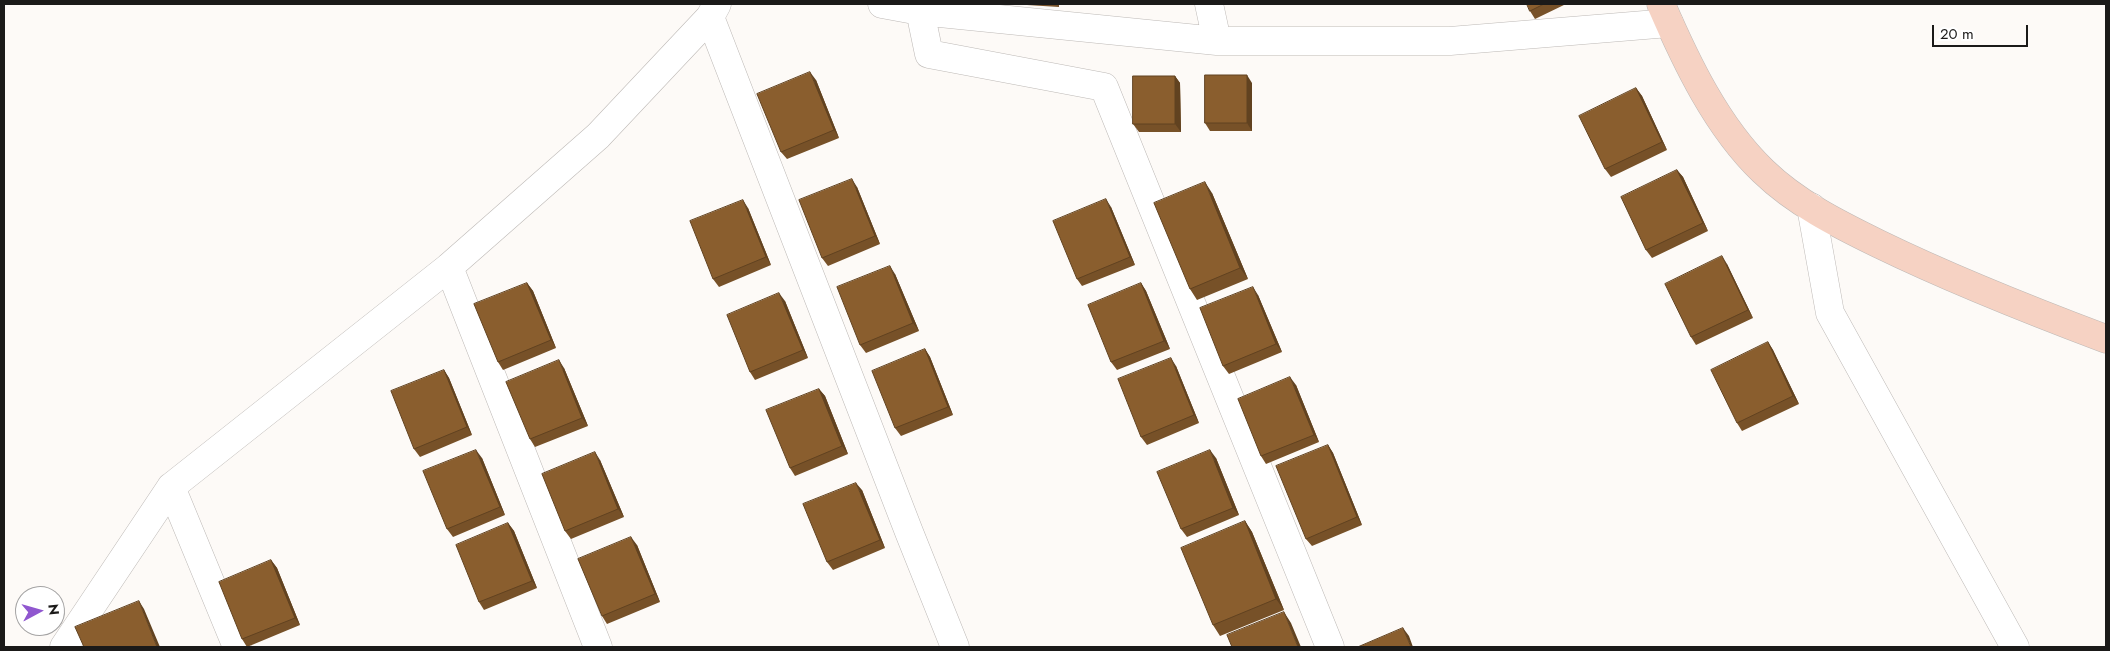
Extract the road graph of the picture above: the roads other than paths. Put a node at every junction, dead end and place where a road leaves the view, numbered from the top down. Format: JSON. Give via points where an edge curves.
{"nodes":[{"id":1,"x":882,"y":4,"type":"edge"},
{"id":2,"x":1209,"y":4,"type":"edge"},
{"id":3,"x":713,"y":11,"type":"edge"},
{"id":4,"x":920,"y":11,"type":"junction"},
{"id":5,"x":1665,"y":13,"type":"edge"},
{"id":6,"x":1216,"y":41,"type":"junction"},
{"id":7,"x":1810,"y":207,"type":"junction"},
{"id":8,"x":449,"y":267,"type":"junction"},
{"id":9,"x":2106,"y":339,"type":"edge"},
{"id":10,"x":171,"y":487,"type":"junction"},
{"id":11,"x":64,"y":647,"type":"edge"},
{"id":12,"x":237,"y":647,"type":"edge"},
{"id":13,"x":598,"y":647,"type":"edge"},
{"id":14,"x":955,"y":647,"type":"edge"},
{"id":15,"x":1330,"y":647,"type":"edge"},
{"id":16,"x":2015,"y":647,"type":"edge"}],
"edges":[{"from":1,"to":4,"type":"street"},
{"from":2,"to":6,"type":"street"},
{"from":3,"to":8,"type":"street","via":[[598,136]]},
{"from":3,"to":14,"type":"street","via":[[908,532]]},
{"from":4,"to":6,"type":"street"},
{"from":4,"to":15,"type":"street","via":[[928,54],[1104,87]]},
{"from":5,"to":6,"type":"street","via":[[1450,40]]},
{"from":5,"to":7,"type":"street","via":[[1710,100],[1743,149],[1763,171]]},
{"from":7,"to":9,"type":"street","via":[[1935,271]]},
{"from":7,"to":16,"type":"street","via":[[1830,313]]},
{"from":8,"to":10,"type":"street"},
{"from":8,"to":13,"type":"street"},
{"from":10,"to":11,"type":"street"},
{"from":10,"to":12,"type":"street"}]}
